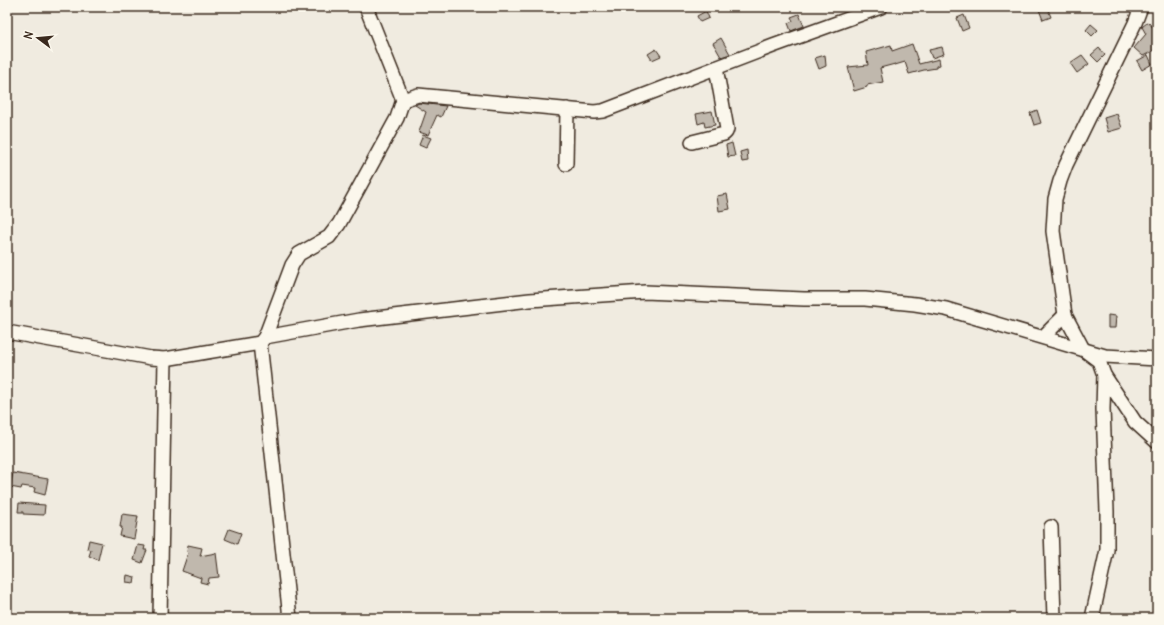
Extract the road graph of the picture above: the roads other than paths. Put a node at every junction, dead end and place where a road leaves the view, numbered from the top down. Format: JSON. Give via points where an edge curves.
{"nodes":[{"id":1,"x":366,"y":7,"type":"edge"},
{"id":2,"x":881,"y":7,"type":"edge"},
{"id":3,"x":1142,"y":7,"type":"edge"},
{"id":4,"x":716,"y":68,"type":"junction"},
{"id":5,"x":403,"y":100,"type":"junction"},
{"id":6,"x":567,"y":109,"type":"junction"},
{"id":7,"x":692,"y":142,"type":"dead end"},
{"id":8,"x":566,"y":164,"type":"dead end"},
{"id":9,"x":1065,"y":315,"type":"junction"},
{"id":10,"x":7,"y":332,"type":"edge"},
{"id":11,"x":1043,"y":337,"type":"junction"},
{"id":12,"x":263,"y":340,"type":"junction"},
{"id":13,"x":1084,"y":349,"type":"junction"},
{"id":14,"x":165,"y":359,"type":"junction"},
{"id":15,"x":1157,"y":359,"type":"edge"},
{"id":16,"x":1104,"y":375,"type":"junction"},
{"id":17,"x":1157,"y":442,"type":"edge"},
{"id":18,"x":1051,"y":527,"type":"dead end"},
{"id":19,"x":160,"y":618,"type":"edge"},
{"id":20,"x":290,"y":618,"type":"edge"},
{"id":21,"x":1054,"y":618,"type":"edge"},
{"id":22,"x":1092,"y":618,"type":"edge"}],
"edges":[{"from":1,"to":5,"type":"street"},
{"from":2,"to":4,"type":"street"},
{"from":3,"to":9,"type":"street","via":[[1066,165],[1055,199],[1053,231]]},
{"from":4,"to":6,"type":"street","via":[[603,111]]},
{"from":4,"to":7,"type":"street","via":[[727,129],[724,134]]},
{"from":5,"to":6,"type":"street","via":[[418,95]]},
{"from":5,"to":12,"type":"street","via":[[397,118],[339,224],[329,237],[298,254]]},
{"from":6,"to":8,"type":"street"},
{"from":9,"to":11,"type":"street"},
{"from":9,"to":13,"type":"street"},
{"from":10,"to":14,"type":"street"},
{"from":11,"to":12,"type":"street","via":[[946,309],[915,304],[865,299],[645,292],[530,300],[358,320]]},
{"from":11,"to":13,"type":"street"},
{"from":12,"to":14,"type":"street"},
{"from":12,"to":20,"type":"street"},
{"from":13,"to":15,"type":"street","via":[[1105,356]]},
{"from":13,"to":16,"type":"street","via":[[1099,361]]},
{"from":14,"to":19,"type":"street"},
{"from":16,"to":17,"type":"street","via":[[1135,422]]},
{"from":16,"to":22,"type":"street","via":[[1107,550]]},
{"from":18,"to":21,"type":"street"}]}
